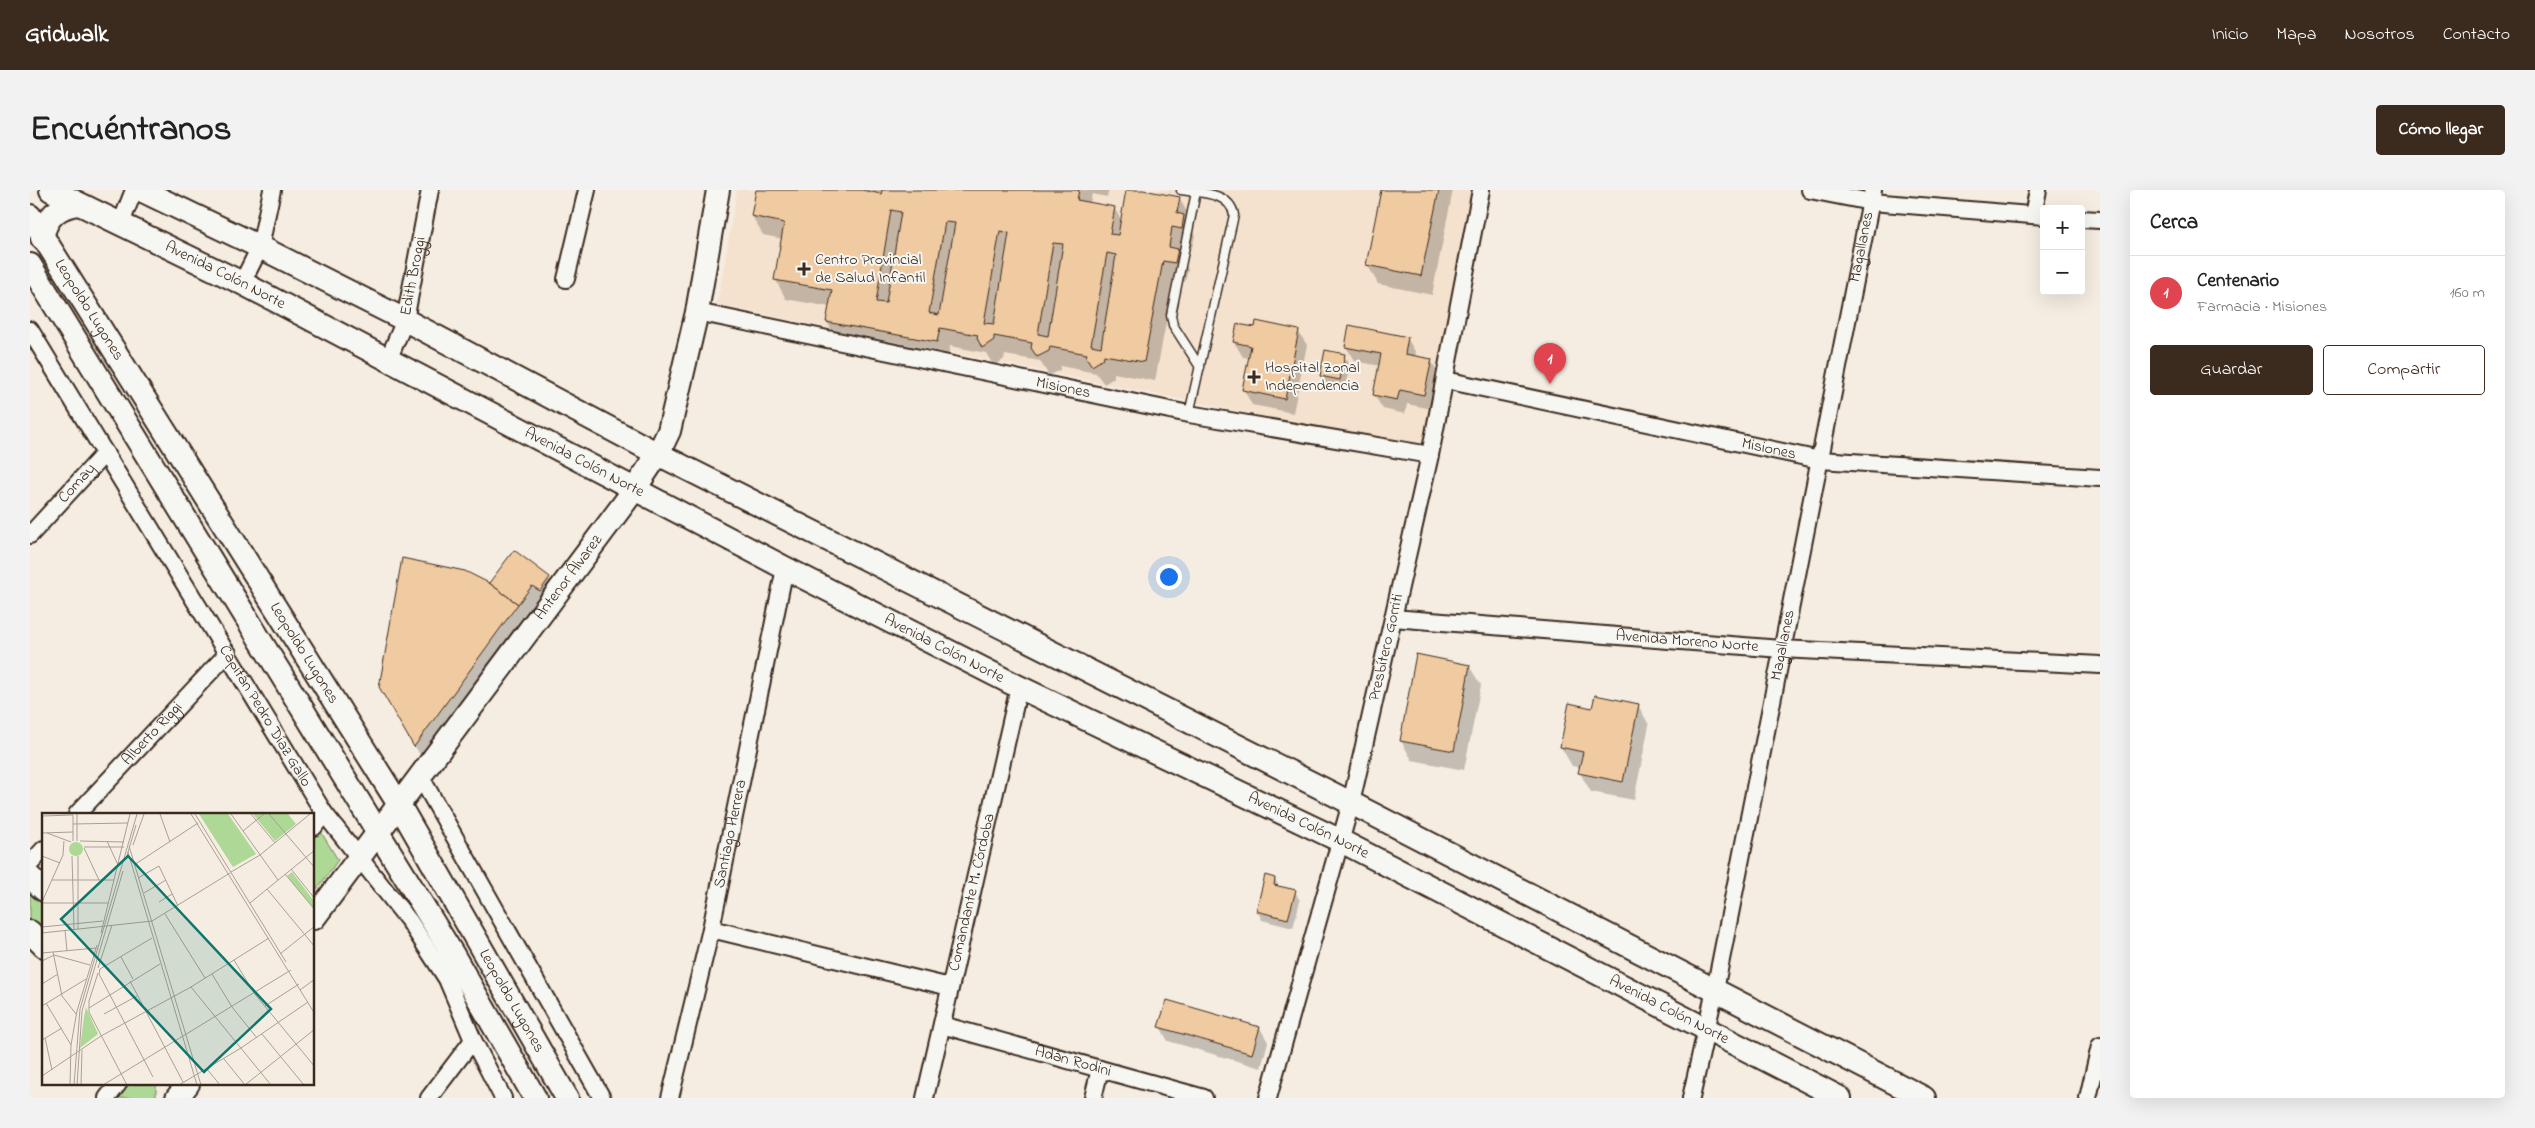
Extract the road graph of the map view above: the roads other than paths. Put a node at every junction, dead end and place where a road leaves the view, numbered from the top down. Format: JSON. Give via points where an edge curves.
{"nodes":[{"id":1,"x":51,"y":190,"type":"edge"},
{"id":2,"x":134,"y":190,"type":"edge"},
{"id":3,"x":141,"y":190,"type":"edge"},
{"id":4,"x":272,"y":190,"type":"edge"},
{"id":5,"x":430,"y":190,"type":"edge"},
{"id":6,"x":587,"y":190,"type":"edge"},
{"id":7,"x":718,"y":190,"type":"edge"},
{"id":8,"x":1181,"y":190,"type":"edge"},
{"id":9,"x":1481,"y":190,"type":"edge"},
{"id":10,"x":1810,"y":190,"type":"edge"},
{"id":11,"x":2038,"y":190,"type":"edge"},
{"id":12,"x":1196,"y":192,"type":"junction"},
{"id":13,"x":1872,"y":196,"type":"edge"},
{"id":14,"x":79,"y":204,"type":"junction"},
{"id":15,"x":30,"y":216,"type":"edge"},
{"id":16,"x":2039,"y":216,"type":"edge"},
{"id":17,"x":2085,"y":219,"type":"edge"},
{"id":18,"x":2100,"y":220,"type":"edge"},
{"id":19,"x":121,"y":223,"type":"junction"},
{"id":20,"x":42,"y":238,"type":"junction"},
{"id":21,"x":260,"y":246,"type":"junction"},
{"id":22,"x":30,"y":265,"type":"edge"},
{"id":23,"x":566,"y":279,"type":"dead end"},
{"id":24,"x":242,"y":283,"type":"junction"},
{"id":25,"x":697,"y":312,"type":"junction"},
{"id":26,"x":405,"y":320,"type":"junction"},
{"id":27,"x":30,"y":330,"type":"edge"},
{"id":28,"x":388,"y":360,"type":"junction"},
{"id":29,"x":1200,"y":367,"type":"junction"},
{"id":30,"x":1445,"y":380,"type":"junction"},
{"id":31,"x":1189,"y":414,"type":"junction"},
{"id":32,"x":106,"y":453,"type":"junction"},
{"id":33,"x":658,"y":454,"type":"junction"},
{"id":34,"x":1430,"y":455,"type":"junction"},
{"id":35,"x":1820,"y":460,"type":"junction"},
{"id":36,"x":2100,"y":478,"type":"edge"},
{"id":37,"x":634,"y":490,"type":"junction"},
{"id":38,"x":30,"y":535,"type":"edge"},
{"id":39,"x":785,"y":568,"type":"junction"},
{"id":40,"x":1393,"y":618,"type":"junction"},
{"id":41,"x":1781,"y":649,"type":"junction"},
{"id":42,"x":228,"y":653,"type":"junction"},
{"id":43,"x":2100,"y":665,"type":"edge"},
{"id":44,"x":1019,"y":687,"type":"junction"},
{"id":45,"x":420,"y":774,"type":"junction"},
{"id":46,"x":398,"y":803,"type":"junction"},
{"id":47,"x":1350,"y":803,"type":"junction"},
{"id":48,"x":78,"y":813,"type":"edge"},
{"id":49,"x":324,"y":813,"type":"junction"},
{"id":50,"x":315,"y":826,"type":"edge"},
{"id":51,"x":378,"y":831,"type":"junction"},
{"id":52,"x":1339,"y":840,"type":"junction"},
{"id":53,"x":42,"y":851,"type":"edge"},
{"id":54,"x":358,"y":858,"type":"junction"},
{"id":55,"x":30,"y":864,"type":"edge"},
{"id":56,"x":30,"y":877,"type":"edge"},
{"id":57,"x":42,"y":888,"type":"edge"},
{"id":58,"x":315,"y":917,"type":"edge"},
{"id":59,"x":710,"y":929,"type":"junction"},
{"id":60,"x":30,"y":932,"type":"edge"},
{"id":61,"x":42,"y":944,"type":"edge"},
{"id":62,"x":950,"y":987,"type":"junction"},
{"id":63,"x":1715,"y":990,"type":"junction"},
{"id":64,"x":942,"y":1025,"type":"junction"},
{"id":65,"x":1707,"y":1029,"type":"junction"},
{"id":66,"x":473,"y":1040,"type":"junction"},
{"id":67,"x":2099,"y":1053,"type":"edge"},
{"id":68,"x":1100,"y":1069,"type":"junction"},
{"id":69,"x":116,"y":1086,"type":"edge"},
{"id":70,"x":186,"y":1086,"type":"edge"},
{"id":71,"x":107,"y":1098,"type":"edge"},
{"id":72,"x":177,"y":1098,"type":"edge"},
{"id":73,"x":430,"y":1098,"type":"edge"},
{"id":74,"x":504,"y":1098,"type":"edge"},
{"id":75,"x":535,"y":1098,"type":"edge"},
{"id":76,"x":567,"y":1098,"type":"edge"},
{"id":77,"x":602,"y":1098,"type":"edge"},
{"id":78,"x":670,"y":1098,"type":"edge"},
{"id":79,"x":925,"y":1098,"type":"edge"},
{"id":80,"x":1092,"y":1098,"type":"edge"},
{"id":81,"x":1204,"y":1098,"type":"edge"},
{"id":82,"x":1268,"y":1098,"type":"edge"},
{"id":83,"x":1691,"y":1098,"type":"edge"},
{"id":84,"x":1840,"y":1098,"type":"edge"},
{"id":85,"x":1924,"y":1098,"type":"edge"},
{"id":86,"x":2088,"y":1098,"type":"edge"}],
"edges":[{"from":1,"to":14,"type":"main road","name":"Avenida Colón Norte"},
{"from":2,"to":19,"type":"street"},
{"from":3,"to":21,"type":"main road"},
{"from":4,"to":21,"type":"street"},
{"from":5,"to":26,"type":"street","name":"Edith Broggi"},
{"from":6,"to":23,"type":"street"},
{"from":7,"to":25,"type":"main road","name":"Antenor Álvarez"},
{"from":8,"to":12,"type":"lane"},
{"from":9,"to":30,"type":"street","name":"Presbítero Gorriti"},
{"from":10,"to":13,"type":"street"},
{"from":11,"to":16,"type":"street"},
{"from":12,"to":29,"type":"lane","via":[[1171,315],[1173,325]]},
{"from":12,"to":29,"type":"lane","via":[[1223,197],[1232,205],[1234,215]]},
{"from":13,"to":16,"type":"street"},
{"from":13,"to":35,"type":"street","name":"Magallanes"},
{"from":14,"to":19,"type":"main road","name":"Avenida Colón Norte"},
{"from":14,"to":20,"type":"main road","via":[[68,205],[50,217]]},
{"from":15,"to":20,"type":"main road","name":"Leopoldo Lugones"},
{"from":17,"to":18,"type":"street"},
{"from":19,"to":24,"type":"main road","name":"Avenida Colón Norte"},
{"from":20,"to":46,"type":"main road","name":"Leopoldo Lugones"},
{"from":21,"to":24,"type":"street"},
{"from":21,"to":26,"type":"main road"},
{"from":22,"to":51,"type":"main road","name":"Leopoldo Lugones"},
{"from":24,"to":28,"type":"main road","name":"Avenida Colón Norte"},
{"from":25,"to":31,"type":"street","name":"Misiones"},
{"from":25,"to":33,"type":"main road","name":"Antenor Álvarez","via":[[669,431]]},
{"from":26,"to":28,"type":"street","name":"Edith Broggi"},
{"from":26,"to":33,"type":"main road"},
{"from":27,"to":32,"type":"street","name":"Capitán Pedro Díaz Gallo"},
{"from":28,"to":37,"type":"main road","name":"Avenida Colón Norte"},
{"from":29,"to":31,"type":"lane"},
{"from":30,"to":34,"type":"street","name":"Presbítero Gorriti"},
{"from":30,"to":35,"type":"street","name":"Misiones"},
{"from":31,"to":34,"type":"street","name":"Misiones"},
{"from":32,"to":38,"type":"street","name":"Comay"},
{"from":32,"to":42,"type":"street","name":"Capitán Pedro Díaz Gallo"},
{"from":33,"to":37,"type":"main road","name":"Antenor Álvarez"},
{"from":33,"to":47,"type":"main road"},
{"from":34,"to":40,"type":"street","name":"Presbítero Gorriti"},
{"from":35,"to":36,"type":"street","name":"Misiones"},
{"from":35,"to":41,"type":"street","name":"Magallanes"},
{"from":37,"to":39,"type":"main road","name":"Avenida Colón Norte"},
{"from":37,"to":45,"type":"main road","name":"Antenor Álvarez"},
{"from":39,"to":44,"type":"main road","name":"Avenida Colón Norte"},
{"from":39,"to":59,"type":"street","name":"Santiago Herrera"},
{"from":40,"to":41,"type":"street","name":"Avenida Moreno Norte"},
{"from":40,"to":47,"type":"street","name":"Presbítero Gorriti"},
{"from":41,"to":43,"type":"street","name":"Avenida Moreno Norte"},
{"from":41,"to":63,"type":"street","name":"Magallanes"},
{"from":42,"to":48,"type":"street","name":"Alberto Riggi"},
{"from":42,"to":49,"type":"street","name":"Capitán Pedro Díaz Gallo"},
{"from":44,"to":52,"type":"main road","name":"Avenida Colón Norte"},
{"from":44,"to":62,"type":"street","name":"Comandante M. Córdoba"},
{"from":45,"to":46,"type":"main road","name":"Antenor Álvarez"},
{"from":45,"to":77,"type":"street"},
{"from":46,"to":51,"type":"main road","name":"Antenor Álvarez"},
{"from":46,"to":76,"type":"main road","name":"Leopoldo Lugones"},
{"from":47,"to":52,"type":"street","name":"Presbítero Gorriti"},
{"from":47,"to":63,"type":"main road"},
{"from":49,"to":50,"type":"street"},
{"from":49,"to":54,"type":"street","name":"Capitán Pedro Díaz Gallo"},
{"from":51,"to":54,"type":"main road","name":"Antenor Álvarez"},
{"from":51,"to":75,"type":"main road","name":"Leopoldo Lugones"},
{"from":52,"to":65,"type":"main road","name":"Avenida Colón Norte"},
{"from":52,"to":82,"type":"street","name":"Presbítero Gorriti"},
{"from":53,"to":55,"type":"street"},
{"from":54,"to":58,"type":"main road","name":"Antenor Álvarez"},
{"from":54,"to":66,"type":"street","name":"Capitán Pedro Díaz Gallo","via":[[410,922],[447,979]]},
{"from":56,"to":57,"type":"main road"},
{"from":59,"to":62,"type":"street"},
{"from":59,"to":78,"type":"street","name":"Santiago Herrera"},
{"from":60,"to":61,"type":"main road"},
{"from":62,"to":64,"type":"street","name":"Comandante M. Córdoba"},
{"from":63,"to":65,"type":"street","name":"Magallanes"},
{"from":63,"to":85,"type":"main road"},
{"from":64,"to":68,"type":"street","name":"Adán Rodini"},
{"from":64,"to":79,"type":"street","name":"Comandante M. Córdoba"},
{"from":65,"to":83,"type":"street","name":"Magallanes"},
{"from":65,"to":84,"type":"main road","name":"Avenida Colón Norte"},
{"from":66,"to":73,"type":"street"},
{"from":66,"to":74,"type":"street","name":"Capitán Pedro Díaz Gallo"},
{"from":67,"to":86,"type":"street"},
{"from":68,"to":80,"type":"street"},
{"from":68,"to":81,"type":"street","name":"Adán Rodini"},
{"from":69,"to":71,"type":"street"},
{"from":70,"to":72,"type":"main road"}]}
